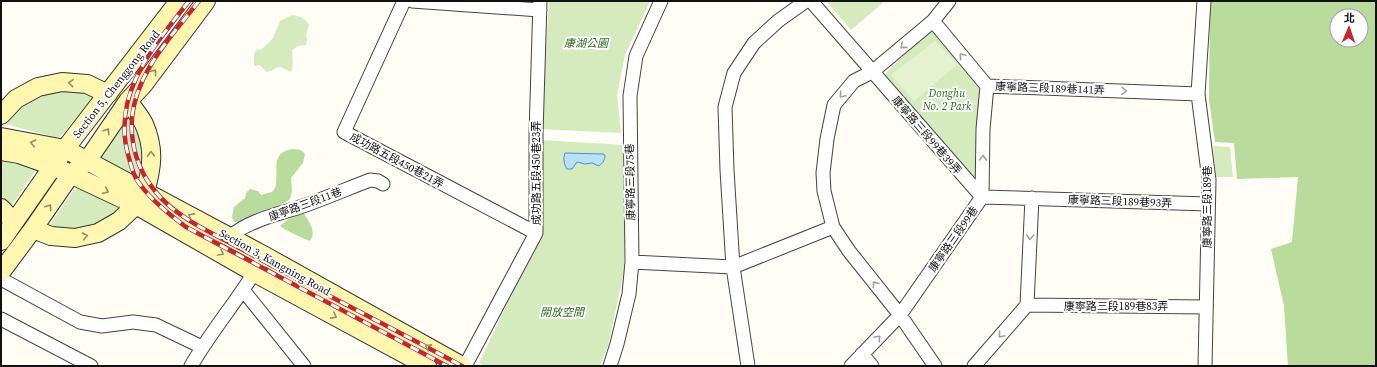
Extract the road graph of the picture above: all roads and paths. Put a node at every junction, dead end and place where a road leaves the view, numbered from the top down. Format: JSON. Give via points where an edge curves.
{"nodes":[{"id":1,"x":179,"y":1,"type":"edge"},
{"id":2,"x":206,"y":1,"type":"edge"},
{"id":3,"x":404,"y":1,"type":"edge"},
{"id":4,"x":412,"y":1,"type":"edge"},
{"id":5,"x":661,"y":1,"type":"edge"},
{"id":6,"x":806,"y":1,"type":"edge"},
{"id":7,"x":811,"y":1,"type":"edge"},
{"id":8,"x":949,"y":1,"type":"edge"},
{"id":9,"x":1204,"y":1,"type":"edge"},
{"id":10,"x":540,"y":5,"type":"edge"},
{"id":11,"x":933,"y":21,"type":"junction"},
{"id":12,"x":872,"y":72,"type":"junction"},
{"id":13,"x":987,"y":86,"type":"junction"},
{"id":14,"x":108,"y":94,"type":"junction"},
{"id":15,"x":1198,"y":94,"type":"junction"},
{"id":16,"x":128,"y":101,"type":"junction"},
{"id":17,"x":1,"y":115,"type":"edge"},
{"id":18,"x":1,"y":137,"type":"edge"},
{"id":19,"x":65,"y":149,"type":"junction"},
{"id":20,"x":1,"y":151,"type":"edge"},
{"id":21,"x":87,"y":161,"type":"junction"},
{"id":22,"x":53,"y":166,"type":"junction"},
{"id":23,"x":71,"y":174,"type":"junction"},
{"id":24,"x":383,"y":184,"type":"dead end"},
{"id":25,"x":982,"y":197,"type":"junction"},
{"id":26,"x":140,"y":198,"type":"junction"},
{"id":27,"x":1032,"y":198,"type":"junction"},
{"id":28,"x":1208,"y":204,"type":"junction"},
{"id":29,"x":1,"y":208,"type":"edge"},
{"id":30,"x":14,"y":222,"type":"junction"},
{"id":31,"x":833,"y":227,"type":"junction"},
{"id":32,"x":33,"y":230,"type":"junction"},
{"id":33,"x":536,"y":233,"type":"junction"},
{"id":34,"x":230,"y":237,"type":"junction"},
{"id":35,"x":1,"y":241,"type":"edge"},
{"id":36,"x":265,"y":256,"type":"junction"},
{"id":37,"x":632,"y":262,"type":"junction"},
{"id":38,"x":734,"y":267,"type":"junction"},
{"id":39,"x":1,"y":272,"type":"edge"},
{"id":40,"x":255,"y":272,"type":"junction"},
{"id":41,"x":1,"y":279,"type":"edge"},
{"id":42,"x":243,"y":290,"type":"junction"},
{"id":43,"x":1027,"y":305,"type":"junction"},
{"id":44,"x":1205,"y":307,"type":"junction"},
{"id":45,"x":900,"y":314,"type":"junction"},
{"id":46,"x":1,"y":319,"type":"edge"},
{"id":47,"x":202,"y":347,"type":"junction"},
{"id":48,"x":862,"y":354,"type":"junction"},
{"id":49,"x":91,"y":366,"type":"edge"},
{"id":50,"x":191,"y":366,"type":"edge"},
{"id":51,"x":304,"y":366,"type":"edge"},
{"id":52,"x":427,"y":366,"type":"edge"},
{"id":53,"x":462,"y":366,"type":"edge"},
{"id":54,"x":465,"y":366,"type":"edge"},
{"id":55,"x":610,"y":366,"type":"edge"},
{"id":56,"x":748,"y":366,"type":"edge"},
{"id":57,"x":851,"y":366,"type":"edge"},
{"id":58,"x":872,"y":366,"type":"edge"},
{"id":59,"x":935,"y":366,"type":"edge"},
{"id":60,"x":974,"y":366,"type":"edge"},
{"id":61,"x":1205,"y":366,"type":"edge"}],
"edges":[{"from":1,"to":14,"type":"main road","name":"Section 5, Chenggong Road"},
{"from":16,"to":2,"type":"main road","name":"Section 5, Chenggong Road","one_way":true},
{"from":3,"to":33,"type":"street","name":"成功路五段450巷21弄","via":[[344,132]]},
{"from":4,"to":10,"type":"street"},
{"from":5,"to":37,"type":"street","name":"康寧路三段75巷","via":[[636,56],[630,96]]},
{"from":6,"to":38,"type":"street","via":[[778,21],[754,43],[734,73],[725,107]]},
{"from":7,"to":12,"type":"street","name":"康寧路三段99巷39弄"},
{"from":8,"to":11,"type":"street"},
{"from":9,"to":15,"type":"street","name":"康寧路三段189巷"},
{"from":10,"to":33,"type":"street","name":"成功路五段450巷23弄"},
{"from":11,"to":12,"type":"street","one_way":true},
{"from":13,"to":11,"type":"street","name":"康寧路三段189巷141弄","one_way":true},
{"from":12,"to":25,"type":"street","name":"康寧路三段99巷39弄"},
{"from":12,"to":31,"type":"street","one_way":true,"via":[[854,81],[834,105],[823,173],[824,191]]},
{"from":13,"to":15,"type":"street","name":"康寧路三段189巷141弄","one_way":true},
{"from":25,"to":13,"type":"street","name":"康寧路三段99巷","one_way":true,"via":[[983,129]]},
{"from":14,"to":17,"type":"main road","one_way":true,"via":[[87,84],[62,82],[38,87],[16,99]]},
{"from":14,"to":19,"type":"main road","name":"Section 5, Chenggong Road"},
{"from":15,"to":28,"type":"street","name":"康寧路三段189巷","via":[[1209,180]]},
{"from":21,"to":16,"type":"main road","name":"Section 5, Chenggong Road","one_way":true},
{"from":26,"to":16,"type":"main road","one_way":true,"via":[[151,170],[151,146],[144,124]]},
{"from":19,"to":18,"type":"main road","name":"Section 3, Kangning Road","one_way":true},
{"from":19,"to":21,"type":"main road","name":"Section 3, Kangning Road"},
{"from":19,"to":22,"type":"main road","name":"Section 5, Chenggong Road"},
{"from":20,"to":22,"type":"main road","name":"Section 3, Kangning Road","via":[[19,154]]},
{"from":21,"to":23,"type":"main road","name":"Section 5, Chenggong Road"},
{"from":21,"to":26,"type":"main road","name":"Section 3, Kangning Road"},
{"from":22,"to":23,"type":"main road","name":"Section 3, Kangning Road"},
{"from":22,"to":30,"type":"main road","name":"Section 5, Chenggong Road"},
{"from":23,"to":26,"type":"main road","name":"Section 3, Kangning Road","one_way":true},
{"from":32,"to":23,"type":"main road","name":"Section 5, Chenggong Road","one_way":true},
{"from":24,"to":34,"type":"street","name":"康寧路三段11巷","via":[[370,180],[238,229]]},
{"from":25,"to":27,"type":"street","name":"康寧路三段189巷93弄"},
{"from":25,"to":45,"type":"street","name":"康寧路三段99巷"},
{"from":32,"to":26,"type":"main road","one_way":true,"via":[[51,236],[75,238],[98,233],[119,221]]},
{"from":34,"to":26,"type":"main road","name":"Section 3, Kangning Road","one_way":true},
{"from":26,"to":40,"type":"main road","name":"Section 3, Kangning Road","one_way":true},
{"from":27,"to":28,"type":"street","name":"康寧路三段189巷93弄"},
{"from":27,"to":43,"type":"street","one_way":true},
{"from":28,"to":44,"type":"street","name":"康寧路三段189巷"},
{"from":29,"to":30,"type":"main road"},
{"from":30,"to":35,"type":"main road","name":"Section 5, Chenggong Road"},
{"from":31,"to":38,"type":"street"},
{"from":45,"to":31,"type":"street","one_way":true},
{"from":32,"to":39,"type":"main road","name":"Section 5, Chenggong Road"},
{"from":33,"to":54,"type":"street","name":"成功路五段450巷23弄"},
{"from":34,"to":36,"type":"main road","name":"Section 3, Kangning Road"},
{"from":36,"to":40,"type":"street"},
{"from":53,"to":36,"type":"main road","name":"Section 3, Kangning Road","one_way":true},
{"from":37,"to":38,"type":"street"},
{"from":37,"to":55,"type":"street","name":"康寧路三段75巷","via":[[629,294]]},
{"from":38,"to":56,"type":"street"},
{"from":40,"to":42,"type":"street"},
{"from":40,"to":52,"type":"main road","name":"Section 3, Kangning Road","one_way":true},
{"from":41,"to":47,"type":"street","via":[[80,322],[102,326],[133,322],[156,325]]},
{"from":42,"to":47,"type":"street"},
{"from":42,"to":51,"type":"street"},
{"from":43,"to":44,"type":"street","name":"康寧路三段189巷83弄"},
{"from":43,"to":60,"type":"street","one_way":true},
{"from":44,"to":61,"type":"street","name":"康寧路三段189巷"},
{"from":48,"to":45,"type":"street","name":"康寧路三段99巷","one_way":true},
{"from":45,"to":59,"type":"street"},
{"from":46,"to":49,"type":"street"},
{"from":47,"to":50,"type":"street"},
{"from":48,"to":57,"type":"street","name":"康寧路三段99巷"},
{"from":48,"to":58,"type":"street"}]}
